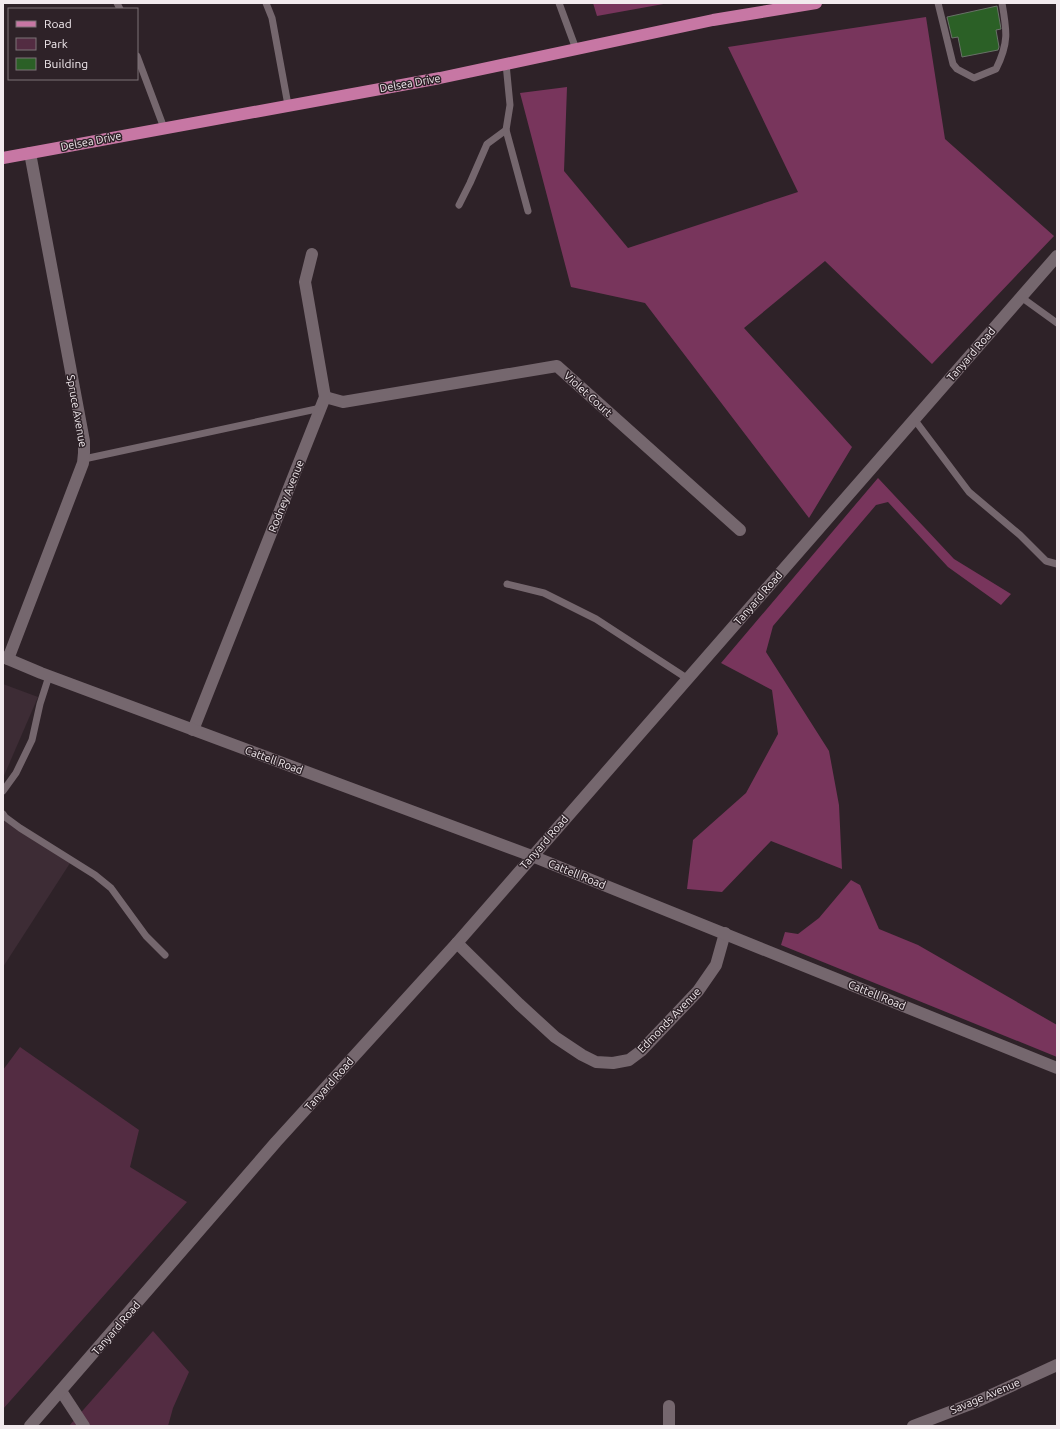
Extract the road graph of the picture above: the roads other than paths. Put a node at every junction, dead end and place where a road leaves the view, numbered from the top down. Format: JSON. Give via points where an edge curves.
{"nodes":[{"id":1,"x":266,"y":3,"type":"edge"},
{"id":2,"x":559,"y":3,"type":"edge"},
{"id":3,"x":816,"y":3,"type":"edge"},
{"id":4,"x":938,"y":3,"type":"edge"},
{"id":5,"x":1002,"y":3,"type":"edge"},
{"id":6,"x":576,"y":49,"type":"junction"},
{"id":7,"x":138,"y":59,"type":"edge"},
{"id":8,"x":506,"y":64,"type":"junction"},
{"id":9,"x":288,"y":105,"type":"junction"},
{"id":10,"x":164,"y":128,"type":"junction"},
{"id":11,"x":506,"y":130,"type":"junction"},
{"id":12,"x":30,"y":153,"type":"junction"},
{"id":13,"x":3,"y":158,"type":"edge"},
{"id":14,"x":459,"y":205,"type":"dead end"},
{"id":15,"x":528,"y":211,"type":"dead end"},
{"id":16,"x":312,"y":254,"type":"dead end"},
{"id":17,"x":1057,"y":256,"type":"edge"},
{"id":18,"x":1021,"y":297,"type":"junction"},
{"id":19,"x":1057,"y":323,"type":"edge"},
{"id":20,"x":325,"y":397,"type":"junction"},
{"id":21,"x":321,"y":408,"type":"junction"},
{"id":22,"x":914,"y":419,"type":"junction"},
{"id":23,"x":84,"y":459,"type":"junction"},
{"id":24,"x":740,"y":530,"type":"dead end"},
{"id":25,"x":1057,"y":564,"type":"edge"},
{"id":26,"x":507,"y":584,"type":"dead end"},
{"id":27,"x":6,"y":658,"type":"edge"},
{"id":28,"x":49,"y":676,"type":"junction"},
{"id":29,"x":688,"y":679,"type":"junction"},
{"id":30,"x":193,"y":730,"type":"junction"},
{"id":31,"x":3,"y":791,"type":"edge"},
{"id":32,"x":3,"y":814,"type":"edge"},
{"id":33,"x":532,"y":856,"type":"junction"},
{"id":34,"x":725,"y":933,"type":"junction"},
{"id":35,"x":456,"y":943,"type":"junction"},
{"id":36,"x":165,"y":955,"type":"dead end"},
{"id":37,"x":1057,"y":1068,"type":"edge"},
{"id":38,"x":1057,"y":1365,"type":"edge"},
{"id":39,"x":61,"y":1391,"type":"junction"},
{"id":40,"x":669,"y":1406,"type":"dead end"},
{"id":41,"x":30,"y":1426,"type":"edge"},
{"id":42,"x":84,"y":1426,"type":"edge"},
{"id":43,"x":669,"y":1426,"type":"edge"},
{"id":44,"x":913,"y":1426,"type":"edge"}],
"edges":[{"from":1,"to":9,"type":"lane","via":[[272,18]]},
{"from":2,"to":6,"type":"lane"},
{"from":3,"to":6,"type":"main road","name":"Delsea Drive","via":[[713,20]]},
{"from":4,"to":5,"type":"lane","via":[[953,64],[974,78],[996,69],[1003,55],[1007,27]]},
{"from":6,"to":8,"type":"main road","name":"Delsea Drive"},
{"from":7,"to":10,"type":"lane"},
{"from":8,"to":9,"type":"main road","name":"Delsea Drive"},
{"from":8,"to":11,"type":"lane","via":[[510,105]]},
{"from":9,"to":10,"type":"main road","name":"Delsea Drive"},
{"from":10,"to":12,"type":"main road","name":"Delsea Drive"},
{"from":11,"to":14,"type":"lane","via":[[488,144]]},
{"from":11,"to":15,"type":"lane"},
{"from":12,"to":13,"type":"main road","name":"Delsea Drive"},
{"from":12,"to":23,"type":"street","name":"Spruce Avenue","via":[[84,441]]},
{"from":16,"to":20,"type":"street","name":"Rodney Avenue","via":[[305,282]]},
{"from":17,"to":18,"type":"street","name":"Tanyard Road"},
{"from":18,"to":19,"type":"lane"},
{"from":18,"to":22,"type":"street","name":"Tanyard Road"},
{"from":20,"to":21,"type":"street","name":"Rodney Avenue"},
{"from":20,"to":24,"type":"street","name":"Violet Court","via":[[343,402],[557,366]]},
{"from":21,"to":23,"type":"lane"},
{"from":21,"to":30,"type":"street","name":"Rodney Avenue"},
{"from":22,"to":25,"type":"lane","via":[[969,492],[1020,535],[1046,561]]},
{"from":22,"to":29,"type":"street","name":"Tanyard Road"},
{"from":23,"to":27,"type":"street","name":"Spruce Avenue"},
{"from":26,"to":29,"type":"lane","via":[[544,593],[596,619]]},
{"from":27,"to":28,"type":"street","name":"Cattell Road"},
{"from":28,"to":30,"type":"street","name":"Cattell Road"},
{"from":28,"to":31,"type":"lane","via":[[32,740],[16,773]]},
{"from":29,"to":33,"type":"street","name":"Tanyard Road"},
{"from":30,"to":33,"type":"street","name":"Cattell Road"},
{"from":32,"to":36,"type":"lane","via":[[111,888],[146,936]]},
{"from":33,"to":34,"type":"street","name":"Cattell Road"},
{"from":33,"to":35,"type":"street","name":"Tanyard Road"},
{"from":34,"to":35,"type":"street","name":"Edmonds Avenue","via":[[716,965],[698,991],[641,1051],[629,1060],[613,1063],[596,1062],[555,1037]]},
{"from":34,"to":37,"type":"street","name":"Cattell Road"},
{"from":35,"to":39,"type":"street","name":"Tanyard Road","via":[[276,1142]]},
{"from":38,"to":44,"type":"street","name":"Savage Avenue","via":[[976,1402]]},
{"from":39,"to":41,"type":"street","name":"Tanyard Road"},
{"from":39,"to":42,"type":"street"},
{"from":40,"to":43,"type":"street"}]}
